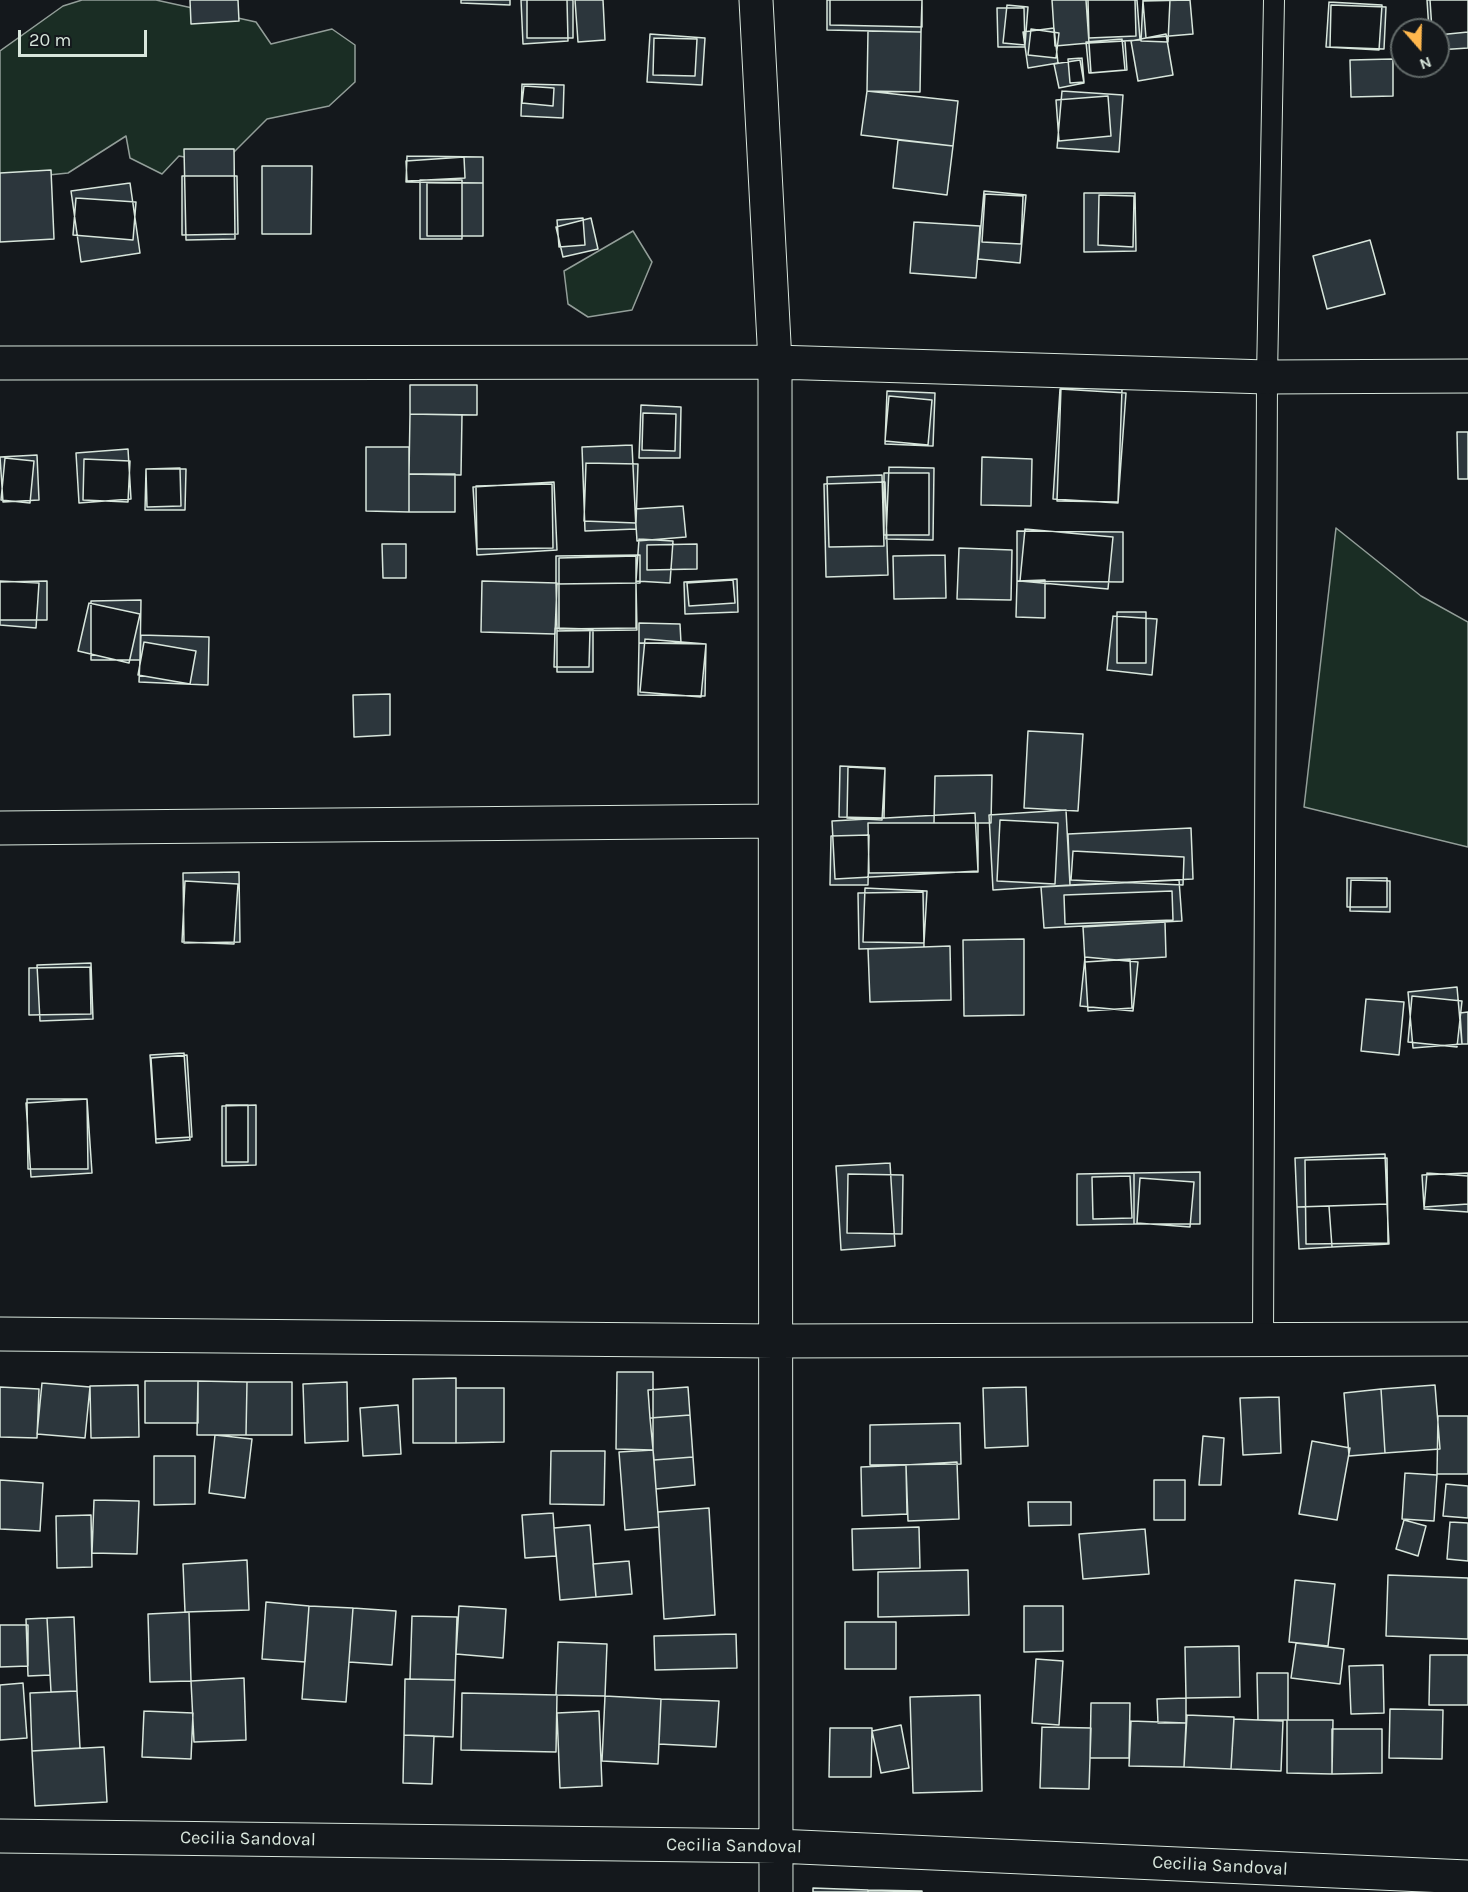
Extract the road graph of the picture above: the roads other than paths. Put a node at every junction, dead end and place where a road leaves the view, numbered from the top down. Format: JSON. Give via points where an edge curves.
{"nodes":[{"id":1,"x":756,"y":0,"type":"edge"},
{"id":2,"x":1274,"y":0,"type":"edge"},
{"id":3,"x":775,"y":362,"type":"junction"},
{"id":4,"x":0,"y":363,"type":"edge"},
{"id":5,"x":1468,"y":376,"type":"edge"},
{"id":6,"x":1267,"y":377,"type":"junction"},
{"id":7,"x":774,"y":821,"type":"junction"},
{"id":8,"x":0,"y":828,"type":"edge"},
{"id":9,"x":0,"y":1334,"type":"edge"},
{"id":10,"x":1468,"y":1339,"type":"edge"},
{"id":11,"x":1263,"y":1340,"type":"junction"},
{"id":12,"x":774,"y":1341,"type":"junction"},
{"id":13,"x":0,"y":1836,"type":"edge"},
{"id":14,"x":777,"y":1846,"type":"junction"},
{"id":15,"x":1468,"y":1877,"type":"edge"},
{"id":16,"x":776,"y":1892,"type":"edge"}],
"edges":[{"from":1,"to":3,"type":"street"},
{"from":2,"to":6,"type":"lane"},
{"from":3,"to":4,"type":"street"},
{"from":3,"to":6,"type":"street"},
{"from":3,"to":7,"type":"street"},
{"from":5,"to":6,"type":"street"},
{"from":6,"to":11,"type":"lane"},
{"from":7,"to":8,"type":"street"},
{"from":7,"to":12,"type":"street"},
{"from":9,"to":12,"type":"street"},
{"from":10,"to":11,"type":"street"},
{"from":11,"to":12,"type":"street"},
{"from":12,"to":14,"type":"street"},
{"from":13,"to":14,"type":"street","name":"Cecilia Sandoval"},
{"from":14,"to":15,"type":"street","name":"Cecilia Sandoval"},
{"from":14,"to":16,"type":"street"}]}
